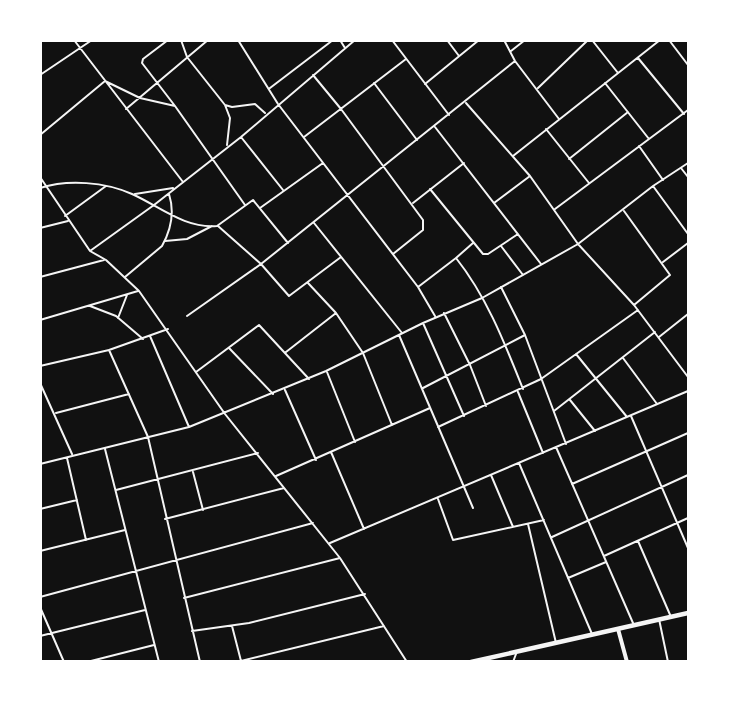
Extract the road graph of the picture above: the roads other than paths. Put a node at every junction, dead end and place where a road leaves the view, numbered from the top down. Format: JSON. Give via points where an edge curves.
{"nodes":[{"id":1,"x":74,"y":40,"type":"edge"},
{"id":2,"x":92,"y":40,"type":"edge"},
{"id":3,"x":168,"y":40,"type":"edge"},
{"id":4,"x":181,"y":40,"type":"edge"},
{"id":5,"x":208,"y":40,"type":"edge"},
{"id":6,"x":238,"y":40,"type":"edge"},
{"id":7,"x":333,"y":40,"type":"edge"},
{"id":8,"x":340,"y":40,"type":"edge"},
{"id":9,"x":356,"y":40,"type":"edge"},
{"id":10,"x":392,"y":40,"type":"edge"},
{"id":11,"x":447,"y":40,"type":"edge"},
{"id":12,"x":479,"y":40,"type":"edge"},
{"id":13,"x":504,"y":40,"type":"edge"},
{"id":14,"x":525,"y":40,"type":"edge"},
{"id":15,"x":590,"y":40,"type":"edge"},
{"id":16,"x":660,"y":40,"type":"edge"},
{"id":17,"x":669,"y":40,"type":"edge"},
{"id":18,"x":80,"y":48,"type":"junction"},
{"id":19,"x":345,"y":48,"type":"junction"},
{"id":20,"x":510,"y":52,"type":"junction"},
{"id":21,"x":459,"y":56,"type":"junction"},
{"id":22,"x":187,"y":57,"type":"junction"},
{"id":23,"x":638,"y":58,"type":"junction"},
{"id":24,"x":406,"y":59,"type":"junction"},
{"id":25,"x":515,"y":61,"type":"junction"},
{"id":26,"x":688,"y":65,"type":"edge"},
{"id":27,"x":618,"y":73,"type":"junction"},
{"id":28,"x":40,"y":75,"type":"edge"},
{"id":29,"x":313,"y":75,"type":"junction"},
{"id":30,"x":105,"y":81,"type":"junction"},
{"id":31,"x":159,"y":82,"type":"junction"},
{"id":32,"x":374,"y":83,"type":"junction"},
{"id":33,"x":605,"y":83,"type":"junction"},
{"id":34,"x":425,"y":84,"type":"junction"},
{"id":35,"x":269,"y":88,"type":"junction"},
{"id":36,"x":537,"y":89,"type":"junction"},
{"id":37,"x":140,"y":98,"type":"junction"},
{"id":38,"x":465,"y":102,"type":"junction"},
{"id":39,"x":278,"y":104,"type":"junction"},
{"id":40,"x":225,"y":105,"type":"junction"},
{"id":41,"x":175,"y":106,"type":"junction"},
{"id":42,"x":126,"y":109,"type":"junction"},
{"id":43,"x":341,"y":109,"type":"junction"},
{"id":44,"x":688,"y":110,"type":"edge"},
{"id":45,"x":628,"y":112,"type":"junction"},
{"id":46,"x":266,"y":114,"type":"junction"},
{"id":47,"x":684,"y":114,"type":"junction"},
{"id":48,"x":449,"y":116,"type":"junction"},
{"id":49,"x":559,"y":119,"type":"junction"},
{"id":50,"x":435,"y":127,"type":"junction"},
{"id":51,"x":546,"y":129,"type":"junction"},
{"id":52,"x":40,"y":135,"type":"edge"},
{"id":53,"x":241,"y":136,"type":"junction"},
{"id":54,"x":304,"y":137,"type":"junction"},
{"id":55,"x":649,"y":139,"type":"junction"},
{"id":56,"x":417,"y":140,"type":"junction"},
{"id":57,"x":639,"y":146,"type":"junction"},
{"id":58,"x":224,"y":150,"type":"junction"},
{"id":59,"x":513,"y":156,"type":"junction"},
{"id":60,"x":569,"y":159,"type":"junction"},
{"id":61,"x":211,"y":160,"type":"junction"},
{"id":62,"x":323,"y":163,"type":"junction"},
{"id":63,"x":464,"y":163,"type":"junction"},
{"id":64,"x":688,"y":163,"type":"edge"},
{"id":65,"x":384,"y":166,"type":"junction"},
{"id":66,"x":681,"y":168,"type":"junction"},
{"id":67,"x":530,"y":176,"type":"junction"},
{"id":68,"x":40,"y":177,"type":"edge"},
{"id":69,"x":688,"y":177,"type":"edge"},
{"id":70,"x":663,"y":180,"type":"junction"},
{"id":71,"x":183,"y":182,"type":"junction"},
{"id":72,"x":589,"y":183,"type":"junction"},
{"id":73,"x":48,"y":185,"type":"junction"},
{"id":74,"x":106,"y":186,"type":"junction"},
{"id":75,"x":653,"y":186,"type":"junction"},
{"id":76,"x":40,"y":188,"type":"edge"},
{"id":77,"x":176,"y":188,"type":"junction"},
{"id":78,"x":430,"y":189,"type":"junction"},
{"id":79,"x":283,"y":190,"type":"junction"},
{"id":80,"x":169,"y":193,"type":"junction"},
{"id":81,"x":132,"y":194,"type":"junction"},
{"id":82,"x":347,"y":196,"type":"junction"},
{"id":83,"x":413,"y":203,"type":"junction"},
{"id":84,"x":494,"y":203,"type":"junction"},
{"id":85,"x":154,"y":205,"type":"junction"},
{"id":86,"x":245,"y":205,"type":"junction"},
{"id":87,"x":260,"y":208,"type":"junction"},
{"id":88,"x":555,"y":209,"type":"junction"},
{"id":89,"x":624,"y":211,"type":"junction"},
{"id":90,"x":65,"y":216,"type":"junction"},
{"id":91,"x":173,"y":216,"type":"junction"},
{"id":92,"x":68,"y":221,"type":"junction"},
{"id":93,"x":314,"y":222,"type":"junction"},
{"id":94,"x":212,"y":226,"type":"junction"},
{"id":95,"x":217,"y":226,"type":"junction"},
{"id":96,"x":40,"y":228,"type":"edge"},
{"id":97,"x":518,"y":234,"type":"junction"},
{"id":98,"x":688,"y":234,"type":"edge"},
{"id":99,"x":165,"y":241,"type":"junction"},
{"id":100,"x":288,"y":243,"type":"junction"},
{"id":101,"x":473,"y":243,"type":"junction"},
{"id":102,"x":688,"y":243,"type":"edge"},
{"id":103,"x":578,"y":244,"type":"junction"},
{"id":104,"x":500,"y":246,"type":"junction"},
{"id":105,"x":90,"y":251,"type":"junction"},
{"id":106,"x":392,"y":255,"type":"junction"},
{"id":107,"x":341,"y":257,"type":"junction"},
{"id":108,"x":456,"y":258,"type":"junction"},
{"id":109,"x":106,"y":260,"type":"junction"},
{"id":110,"x":663,"y":262,"type":"junction"},
{"id":111,"x":261,"y":264,"type":"junction"},
{"id":112,"x":541,"y":264,"type":"junction"},
{"id":113,"x":524,"y":275,"type":"junction"},
{"id":114,"x":40,"y":277,"type":"edge"},
{"id":115,"x":125,"y":277,"type":"junction"},
{"id":116,"x":308,"y":283,"type":"junction"},
{"id":117,"x":417,"y":287,"type":"junction"},
{"id":118,"x":501,"y":287,"type":"junction"},
{"id":119,"x":139,"y":291,"type":"junction"},
{"id":120,"x":127,"y":294,"type":"junction"},
{"id":121,"x":482,"y":298,"type":"junction"},
{"id":122,"x":90,"y":305,"type":"junction"},
{"id":123,"x":634,"y":305,"type":"junction"},
{"id":124,"x":638,"y":310,"type":"junction"},
{"id":125,"x":444,"y":313,"type":"junction"},
{"id":126,"x":336,"y":314,"type":"junction"},
{"id":127,"x":688,"y":314,"type":"edge"},
{"id":128,"x":187,"y":316,"type":"dead end"},
{"id":129,"x":436,"y":317,"type":"junction"},
{"id":130,"x":118,"y":318,"type":"junction"},
{"id":131,"x":40,"y":320,"type":"edge"},
{"id":132,"x":423,"y":323,"type":"junction"},
{"id":133,"x":168,"y":329,"type":"junction"},
{"id":134,"x":655,"y":332,"type":"junction"},
{"id":135,"x":400,"y":334,"type":"junction"},
{"id":136,"x":525,"y":335,"type":"junction"},
{"id":137,"x":150,"y":336,"type":"junction"},
{"id":138,"x":659,"y":337,"type":"junction"},
{"id":139,"x":143,"y":339,"type":"junction"},
{"id":140,"x":506,"y":344,"type":"junction"},
{"id":141,"x":228,"y":348,"type":"junction"},
{"id":142,"x":110,"y":350,"type":"junction"},
{"id":143,"x":285,"y":352,"type":"junction"},
{"id":144,"x":363,"y":353,"type":"junction"},
{"id":145,"x":576,"y":354,"type":"junction"},
{"id":146,"x":623,"y":358,"type":"junction"},
{"id":147,"x":470,"y":365,"type":"junction"},
{"id":148,"x":40,"y":366,"type":"edge"},
{"id":149,"x":326,"y":371,"type":"junction"},
{"id":150,"x":196,"y":372,"type":"junction"},
{"id":151,"x":447,"y":377,"type":"junction"},
{"id":152,"x":688,"y":377,"type":"edge"},
{"id":153,"x":309,"y":379,"type":"junction"},
{"id":154,"x":541,"y":379,"type":"junction"},
{"id":155,"x":596,"y":379,"type":"junction"},
{"id":156,"x":40,"y":383,"type":"edge"},
{"id":157,"x":423,"y":388,"type":"junction"},
{"id":158,"x":523,"y":389,"type":"junction"},
{"id":159,"x":285,"y":390,"type":"junction"},
{"id":160,"x":688,"y":391,"type":"edge"},
{"id":161,"x":518,"y":392,"type":"junction"},
{"id":162,"x":129,"y":394,"type":"junction"},
{"id":163,"x":273,"y":394,"type":"junction"},
{"id":164,"x":569,"y":399,"type":"junction"},
{"id":165,"x":657,"y":404,"type":"junction"},
{"id":166,"x":486,"y":406,"type":"junction"},
{"id":167,"x":430,"y":408,"type":"junction"},
{"id":168,"x":554,"y":411,"type":"junction"},
{"id":169,"x":55,"y":414,"type":"junction"},
{"id":170,"x":225,"y":414,"type":"junction"},
{"id":171,"x":464,"y":416,"type":"junction"},
{"id":172,"x":631,"y":416,"type":"junction"},
{"id":173,"x":627,"y":417,"type":"junction"},
{"id":174,"x":392,"y":425,"type":"junction"},
{"id":175,"x":189,"y":427,"type":"junction"},
{"id":176,"x":438,"y":427,"type":"junction"},
{"id":177,"x":595,"y":431,"type":"junction"},
{"id":178,"x":688,"y":433,"type":"edge"},
{"id":179,"x":148,"y":437,"type":"junction"},
{"id":180,"x":355,"y":442,"type":"junction"},
{"id":181,"x":566,"y":444,"type":"junction"},
{"id":182,"x":556,"y":447,"type":"junction"},
{"id":183,"x":104,"y":448,"type":"junction"},
{"id":184,"x":646,"y":451,"type":"junction"},
{"id":185,"x":331,"y":452,"type":"junction"},
{"id":186,"x":258,"y":453,"type":"junction"},
{"id":187,"x":543,"y":453,"type":"junction"},
{"id":188,"x":73,"y":456,"type":"junction"},
{"id":189,"x":67,"y":458,"type":"junction"},
{"id":190,"x":316,"y":460,"type":"junction"},
{"id":191,"x":519,"y":463,"type":"junction"},
{"id":192,"x":40,"y":464,"type":"edge"},
{"id":193,"x":193,"y":471,"type":"junction"},
{"id":194,"x":491,"y":475,"type":"junction"},
{"id":195,"x":688,"y":475,"type":"edge"},
{"id":196,"x":275,"y":477,"type":"junction"},
{"id":197,"x":157,"y":480,"type":"junction"},
{"id":198,"x":572,"y":484,"type":"junction"},
{"id":199,"x":663,"y":487,"type":"junction"},
{"id":200,"x":284,"y":488,"type":"junction"},
{"id":201,"x":464,"y":488,"type":"junction"},
{"id":202,"x":115,"y":490,"type":"junction"},
{"id":203,"x":438,"y":499,"type":"junction"},
{"id":204,"x":77,"y":500,"type":"junction"},
{"id":205,"x":473,"y":508,"type":"dead end"},
{"id":206,"x":40,"y":509,"type":"edge"},
{"id":207,"x":203,"y":510,"type":"junction"},
{"id":208,"x":688,"y":518,"type":"edge"},
{"id":209,"x":165,"y":519,"type":"junction"},
{"id":210,"x":544,"y":520,"type":"junction"},
{"id":211,"x":588,"y":521,"type":"junction"},
{"id":212,"x":313,"y":523,"type":"junction"},
{"id":213,"x":678,"y":523,"type":"junction"},
{"id":214,"x":528,"y":524,"type":"junction"},
{"id":215,"x":513,"y":527,"type":"junction"},
{"id":216,"x":364,"y":529,"type":"junction"},
{"id":217,"x":125,"y":530,"type":"junction"},
{"id":218,"x":551,"y":538,"type":"junction"},
{"id":219,"x":86,"y":540,"type":"junction"},
{"id":220,"x":638,"y":541,"type":"junction"},
{"id":221,"x":329,"y":544,"type":"junction"},
{"id":222,"x":688,"y":548,"type":"edge"},
{"id":223,"x":40,"y":551,"type":"edge"},
{"id":224,"x":604,"y":556,"type":"junction"},
{"id":225,"x":340,"y":558,"type":"junction"},
{"id":226,"x":175,"y":560,"type":"junction"},
{"id":227,"x":606,"y":562,"type":"junction"},
{"id":228,"x":135,"y":571,"type":"junction"},
{"id":229,"x":568,"y":578,"type":"junction"},
{"id":230,"x":365,"y":594,"type":"junction"},
{"id":231,"x":40,"y":597,"type":"edge"},
{"id":232,"x":184,"y":598,"type":"junction"},
{"id":233,"x":40,"y":607,"type":"edge"},
{"id":234,"x":146,"y":610,"type":"junction"},
{"id":235,"x":688,"y":613,"type":"edge"},
{"id":236,"x":670,"y":617,"type":"junction"},
{"id":237,"x":659,"y":619,"type":"junction"},
{"id":238,"x":634,"y":625,"type":"junction"},
{"id":239,"x":232,"y":626,"type":"junction"},
{"id":240,"x":384,"y":626,"type":"junction"},
{"id":241,"x":618,"y":629,"type":"junction"},
{"id":242,"x":192,"y":631,"type":"junction"},
{"id":243,"x":52,"y":633,"type":"junction"},
{"id":244,"x":592,"y":634,"type":"junction"},
{"id":245,"x":40,"y":636,"type":"edge"},
{"id":246,"x":556,"y":643,"type":"junction"},
{"id":247,"x":154,"y":645,"type":"junction"},
{"id":248,"x":517,"y":651,"type":"junction"},
{"id":249,"x":241,"y":661,"type":"edge"},
{"id":250,"x":64,"y":662,"type":"edge"},
{"id":251,"x":87,"y":662,"type":"edge"},
{"id":252,"x":159,"y":662,"type":"edge"},
{"id":253,"x":200,"y":662,"type":"edge"},
{"id":254,"x":407,"y":662,"type":"edge"},
{"id":255,"x":471,"y":662,"type":"edge"},
{"id":256,"x":513,"y":662,"type":"edge"},
{"id":257,"x":627,"y":662,"type":"edge"},
{"id":258,"x":668,"y":662,"type":"edge"}],
"edges":[{"from":1,"to":18,"type":"street"},
{"from":2,"to":18,"type":"street"},
{"from":3,"to":31,"type":"street","via":[[142,61]]},
{"from":4,"to":22,"type":"street"},
{"from":5,"to":22,"type":"street"},
{"from":6,"to":35,"type":"street"},
{"from":7,"to":35,"type":"street"},
{"from":8,"to":19,"type":"street"},
{"from":9,"to":19,"type":"street"},
{"from":10,"to":24,"type":"street"},
{"from":11,"to":21,"type":"street"},
{"from":12,"to":21,"type":"street"},
{"from":13,"to":20,"type":"street"},
{"from":14,"to":20,"type":"street"},
{"from":15,"to":27,"type":"street"},
{"from":15,"to":36,"type":"street"},
{"from":16,"to":23,"type":"street"},
{"from":17,"to":26,"type":"street"},
{"from":18,"to":28,"type":"street"},
{"from":18,"to":30,"type":"street"},
{"from":19,"to":29,"type":"street"},
{"from":20,"to":25,"type":"street"},
{"from":21,"to":34,"type":"street"},
{"from":22,"to":31,"type":"street"},
{"from":22,"to":40,"type":"street"},
{"from":23,"to":27,"type":"street"},
{"from":23,"to":47,"type":"street"},
{"from":24,"to":32,"type":"street"},
{"from":24,"to":34,"type":"street"},
{"from":25,"to":36,"type":"street"},
{"from":25,"to":38,"type":"street"},
{"from":27,"to":33,"type":"street"},
{"from":29,"to":39,"type":"street"},
{"from":29,"to":43,"type":"street"},
{"from":30,"to":37,"type":"street"},
{"from":30,"to":42,"type":"street"},
{"from":30,"to":52,"type":"street"},
{"from":31,"to":37,"type":"street"},
{"from":31,"to":41,"type":"street"},
{"from":32,"to":43,"type":"street"},
{"from":32,"to":56,"type":"street"},
{"from":33,"to":45,"type":"street"},
{"from":33,"to":49,"type":"street"},
{"from":34,"to":48,"type":"street"},
{"from":35,"to":39,"type":"street"},
{"from":36,"to":49,"type":"street"},
{"from":37,"to":41,"type":"street"},
{"from":37,"to":42,"type":"street"},
{"from":38,"to":48,"type":"street"},
{"from":38,"to":59,"type":"street"},
{"from":39,"to":46,"type":"street"},
{"from":39,"to":54,"type":"street"},
{"from":40,"to":46,"type":"street","via":[[255,104]]},
{"from":40,"to":58,"type":"street","via":[[230,126]]},
{"from":41,"to":61,"type":"street"},
{"from":42,"to":71,"type":"street"},
{"from":43,"to":54,"type":"street"},
{"from":43,"to":65,"type":"street"},
{"from":44,"to":47,"type":"street"},
{"from":45,"to":55,"type":"street"},
{"from":45,"to":60,"type":"street"},
{"from":46,"to":53,"type":"street"},
{"from":47,"to":55,"type":"street"},
{"from":48,"to":50,"type":"street"},
{"from":49,"to":51,"type":"street"},
{"from":50,"to":56,"type":"street"},
{"from":50,"to":63,"type":"street"},
{"from":51,"to":59,"type":"street"},
{"from":51,"to":60,"type":"street"},
{"from":53,"to":58,"type":"street"},
{"from":53,"to":79,"type":"street"},
{"from":54,"to":62,"type":"street"},
{"from":55,"to":57,"type":"street"},
{"from":56,"to":65,"type":"street"},
{"from":57,"to":70,"type":"street"},
{"from":57,"to":72,"type":"street"},
{"from":58,"to":61,"type":"street"},
{"from":59,"to":67,"type":"street"},
{"from":60,"to":72,"type":"street"},
{"from":61,"to":71,"type":"street"},
{"from":61,"to":86,"type":"street"},
{"from":62,"to":79,"type":"street"},
{"from":62,"to":82,"type":"street"},
{"from":63,"to":78,"type":"street"},
{"from":63,"to":84,"type":"street"},
{"from":64,"to":66,"type":"street"},
{"from":65,"to":82,"type":"street"},
{"from":65,"to":83,"type":"street"},
{"from":66,"to":69,"type":"street"},
{"from":66,"to":70,"type":"street"},
{"from":67,"to":84,"type":"street"},
{"from":67,"to":88,"type":"street"},
{"from":68,"to":73,"type":"street"},
{"from":70,"to":75,"type":"street"},
{"from":71,"to":77,"type":"street"},
{"from":72,"to":88,"type":"street"},
{"from":73,"to":74,"type":"street"},
{"from":73,"to":76,"type":"street"},
{"from":73,"to":90,"type":"street"},
{"from":74,"to":81,"type":"street"},
{"from":74,"to":90,"type":"street"},
{"from":75,"to":89,"type":"street"},
{"from":75,"to":98,"type":"street"},
{"from":77,"to":80,"type":"street"},
{"from":77,"to":81,"type":"street"},
{"from":78,"to":83,"type":"street"},
{"from":78,"to":101,"type":"street"},
{"from":79,"to":87,"type":"street"},
{"from":80,"to":85,"type":"street"},
{"from":80,"to":91,"type":"street"},
{"from":81,"to":85,"type":"street"},
{"from":82,"to":93,"type":"street"},
{"from":82,"to":106,"type":"street"},
{"from":83,"to":106,"type":"street","via":[[424,226]]},
{"from":84,"to":97,"type":"street"},
{"from":85,"to":91,"type":"street"},
{"from":85,"to":105,"type":"street"},
{"from":86,"to":87,"type":"street","via":[[252,200]]},
{"from":86,"to":95,"type":"street"},
{"from":87,"to":100,"type":"street"},
{"from":88,"to":103,"type":"street"},
{"from":89,"to":103,"type":"street"},
{"from":89,"to":110,"type":"street"},
{"from":90,"to":92,"type":"street"},
{"from":91,"to":94,"type":"street"},
{"from":91,"to":99,"type":"street"},
{"from":92,"to":96,"type":"street"},
{"from":92,"to":105,"type":"street"},
{"from":93,"to":100,"type":"street"},
{"from":93,"to":107,"type":"street"},
{"from":94,"to":95,"type":"street"},
{"from":94,"to":99,"type":"street","via":[[187,239]]},
{"from":95,"to":111,"type":"street"},
{"from":97,"to":104,"type":"street"},
{"from":97,"to":112,"type":"street"},
{"from":99,"to":115,"type":"street"},
{"from":100,"to":111,"type":"street"},
{"from":101,"to":104,"type":"street","via":[[485,255]]},
{"from":101,"to":108,"type":"street"},
{"from":102,"to":110,"type":"street"},
{"from":103,"to":112,"type":"street"},
{"from":103,"to":123,"type":"street"},
{"from":104,"to":113,"type":"street"},
{"from":105,"to":109,"type":"street"},
{"from":106,"to":117,"type":"street"},
{"from":107,"to":116,"type":"street"},
{"from":107,"to":135,"type":"street"},
{"from":108,"to":117,"type":"street"},
{"from":108,"to":121,"type":"street"},
{"from":109,"to":114,"type":"street"},
{"from":109,"to":115,"type":"street"},
{"from":110,"to":123,"type":"street","via":[[669,279]]},
{"from":111,"to":116,"type":"street","via":[[289,296]]},
{"from":111,"to":128,"type":"street"},
{"from":112,"to":113,"type":"street"},
{"from":113,"to":118,"type":"street"},
{"from":115,"to":119,"type":"street"},
{"from":116,"to":126,"type":"street"},
{"from":117,"to":129,"type":"street"},
{"from":118,"to":121,"type":"street"},
{"from":118,"to":136,"type":"street"},
{"from":119,"to":120,"type":"street"},
{"from":119,"to":133,"type":"street"},
{"from":120,"to":122,"type":"street"},
{"from":120,"to":130,"type":"street"},
{"from":121,"to":125,"type":"street"},
{"from":121,"to":140,"type":"street"},
{"from":122,"to":130,"type":"street"},
{"from":122,"to":131,"type":"street"},
{"from":123,"to":124,"type":"street"},
{"from":124,"to":134,"type":"street"},
{"from":124,"to":145,"type":"street"},
{"from":125,"to":129,"type":"street"},
{"from":125,"to":147,"type":"street"},
{"from":126,"to":143,"type":"street"},
{"from":126,"to":144,"type":"street"},
{"from":127,"to":138,"type":"street"},
{"from":129,"to":132,"type":"street"},
{"from":130,"to":139,"type":"street"},
{"from":132,"to":135,"type":"street"},
{"from":132,"to":151,"type":"street"},
{"from":133,"to":137,"type":"street"},
{"from":133,"to":150,"type":"street"},
{"from":134,"to":138,"type":"street"},
{"from":134,"to":146,"type":"street"},
{"from":135,"to":144,"type":"street"},
{"from":135,"to":157,"type":"street"},
{"from":136,"to":140,"type":"street"},
{"from":136,"to":154,"type":"street"},
{"from":137,"to":139,"type":"street"},
{"from":137,"to":175,"type":"street"},
{"from":138,"to":152,"type":"street"},
{"from":139,"to":142,"type":"street"},
{"from":140,"to":147,"type":"street"},
{"from":140,"to":158,"type":"street"},
{"from":141,"to":143,"type":"street","via":[[259,325]]},
{"from":141,"to":150,"type":"street"},
{"from":141,"to":163,"type":"street"},
{"from":142,"to":148,"type":"street"},
{"from":142,"to":162,"type":"street"},
{"from":143,"to":153,"type":"street"},
{"from":144,"to":149,"type":"street"},
{"from":144,"to":174,"type":"street"},
{"from":145,"to":154,"type":"street"},
{"from":145,"to":155,"type":"street"},
{"from":146,"to":155,"type":"street"},
{"from":146,"to":165,"type":"street"},
{"from":147,"to":151,"type":"street"},
{"from":147,"to":166,"type":"street"},
{"from":149,"to":153,"type":"street"},
{"from":149,"to":180,"type":"street"},
{"from":150,"to":170,"type":"street"},
{"from":151,"to":157,"type":"street"},
{"from":151,"to":171,"type":"street"},
{"from":153,"to":159,"type":"street"},
{"from":154,"to":158,"type":"street"},
{"from":154,"to":168,"type":"street"},
{"from":155,"to":164,"type":"street"},
{"from":155,"to":173,"type":"street"},
{"from":156,"to":169,"type":"street"},
{"from":157,"to":167,"type":"street"},
{"from":158,"to":161,"type":"street"},
{"from":159,"to":163,"type":"street"},
{"from":159,"to":190,"type":"street"},
{"from":160,"to":165,"type":"street"},
{"from":161,"to":166,"type":"street"},
{"from":161,"to":187,"type":"street"},
{"from":162,"to":169,"type":"street"},
{"from":162,"to":179,"type":"street"},
{"from":163,"to":170,"type":"street"},
{"from":164,"to":168,"type":"street"},
{"from":164,"to":177,"type":"street"},
{"from":165,"to":172,"type":"street"},
{"from":166,"to":171,"type":"street"},
{"from":167,"to":174,"type":"street"},
{"from":167,"to":176,"type":"street"},
{"from":168,"to":181,"type":"street"},
{"from":169,"to":188,"type":"street"},
{"from":170,"to":175,"type":"street"},
{"from":170,"to":186,"type":"street"},
{"from":171,"to":176,"type":"street"},
{"from":172,"to":173,"type":"street"},
{"from":172,"to":184,"type":"street"},
{"from":173,"to":177,"type":"street"},
{"from":174,"to":180,"type":"street"},
{"from":175,"to":179,"type":"street"},
{"from":176,"to":201,"type":"street"},
{"from":177,"to":181,"type":"street"},
{"from":178,"to":184,"type":"street"},
{"from":179,"to":183,"type":"street"},
{"from":179,"to":197,"type":"street"},
{"from":180,"to":185,"type":"street"},
{"from":181,"to":182,"type":"street"},
{"from":182,"to":187,"type":"street"},
{"from":182,"to":198,"type":"street"},
{"from":183,"to":188,"type":"street"},
{"from":183,"to":202,"type":"street"},
{"from":184,"to":198,"type":"street"},
{"from":184,"to":199,"type":"street"},
{"from":185,"to":190,"type":"street"},
{"from":185,"to":216,"type":"street"},
{"from":186,"to":193,"type":"street"},
{"from":186,"to":196,"type":"street"},
{"from":187,"to":191,"type":"street"},
{"from":188,"to":189,"type":"street"},
{"from":189,"to":192,"type":"street"},
{"from":189,"to":204,"type":"street"},
{"from":190,"to":196,"type":"street"},
{"from":191,"to":194,"type":"street"},
{"from":191,"to":210,"type":"street"},
{"from":193,"to":197,"type":"street"},
{"from":193,"to":207,"type":"street"},
{"from":194,"to":201,"type":"street"},
{"from":194,"to":215,"type":"street"},
{"from":195,"to":199,"type":"street"},
{"from":196,"to":200,"type":"street"},
{"from":197,"to":202,"type":"street"},
{"from":197,"to":209,"type":"street"},
{"from":198,"to":211,"type":"street"},
{"from":199,"to":211,"type":"street"},
{"from":199,"to":213,"type":"street"},
{"from":200,"to":207,"type":"street"},
{"from":200,"to":212,"type":"street"},
{"from":201,"to":203,"type":"street"},
{"from":201,"to":205,"type":"street"},
{"from":202,"to":217,"type":"street"},
{"from":203,"to":215,"type":"street","via":[[451,539]]},
{"from":203,"to":216,"type":"street"},
{"from":204,"to":206,"type":"street"},
{"from":204,"to":219,"type":"street"},
{"from":207,"to":209,"type":"street"},
{"from":208,"to":213,"type":"street"},
{"from":209,"to":226,"type":"street"},
{"from":210,"to":214,"type":"street"},
{"from":210,"to":218,"type":"street"},
{"from":211,"to":218,"type":"street"},
{"from":211,"to":224,"type":"street"},
{"from":212,"to":221,"type":"street"},
{"from":212,"to":226,"type":"street"},
{"from":213,"to":220,"type":"street"},
{"from":213,"to":222,"type":"street"},
{"from":214,"to":215,"type":"street"},
{"from":214,"to":246,"type":"street"},
{"from":216,"to":221,"type":"street"},
{"from":217,"to":219,"type":"street"},
{"from":217,"to":228,"type":"street"},
{"from":218,"to":229,"type":"street"},
{"from":219,"to":223,"type":"street"},
{"from":220,"to":224,"type":"street"},
{"from":220,"to":236,"type":"street"},
{"from":221,"to":225,"type":"street"},
{"from":224,"to":227,"type":"street"},
{"from":225,"to":230,"type":"street"},
{"from":225,"to":232,"type":"street"},
{"from":226,"to":228,"type":"street"},
{"from":226,"to":232,"type":"street"},
{"from":227,"to":229,"type":"street"},
{"from":227,"to":238,"type":"street"},
{"from":228,"to":231,"type":"street"},
{"from":228,"to":234,"type":"street"},
{"from":229,"to":244,"type":"street"},
{"from":230,"to":239,"type":"street"},
{"from":230,"to":240,"type":"street"},
{"from":232,"to":242,"type":"street"},
{"from":233,"to":243,"type":"street"},
{"from":234,"to":243,"type":"street"},
{"from":234,"to":247,"type":"street"},
{"from":235,"to":236,"type":"highway"},
{"from":236,"to":237,"type":"highway"},
{"from":237,"to":238,"type":"highway"},
{"from":237,"to":258,"type":"street"},
{"from":238,"to":241,"type":"highway"},
{"from":239,"to":242,"type":"street"},
{"from":239,"to":249,"type":"street"},
{"from":240,"to":249,"type":"street"},
{"from":240,"to":254,"type":"street"},
{"from":241,"to":244,"type":"highway"},
{"from":241,"to":257,"type":"main road"},
{"from":242,"to":253,"type":"street"},
{"from":243,"to":245,"type":"street"},
{"from":243,"to":250,"type":"street"},
{"from":244,"to":246,"type":"highway"},
{"from":246,"to":248,"type":"highway"},
{"from":247,"to":251,"type":"street"},
{"from":247,"to":252,"type":"street"},
{"from":248,"to":255,"type":"highway"},
{"from":248,"to":256,"type":"street"}]}
